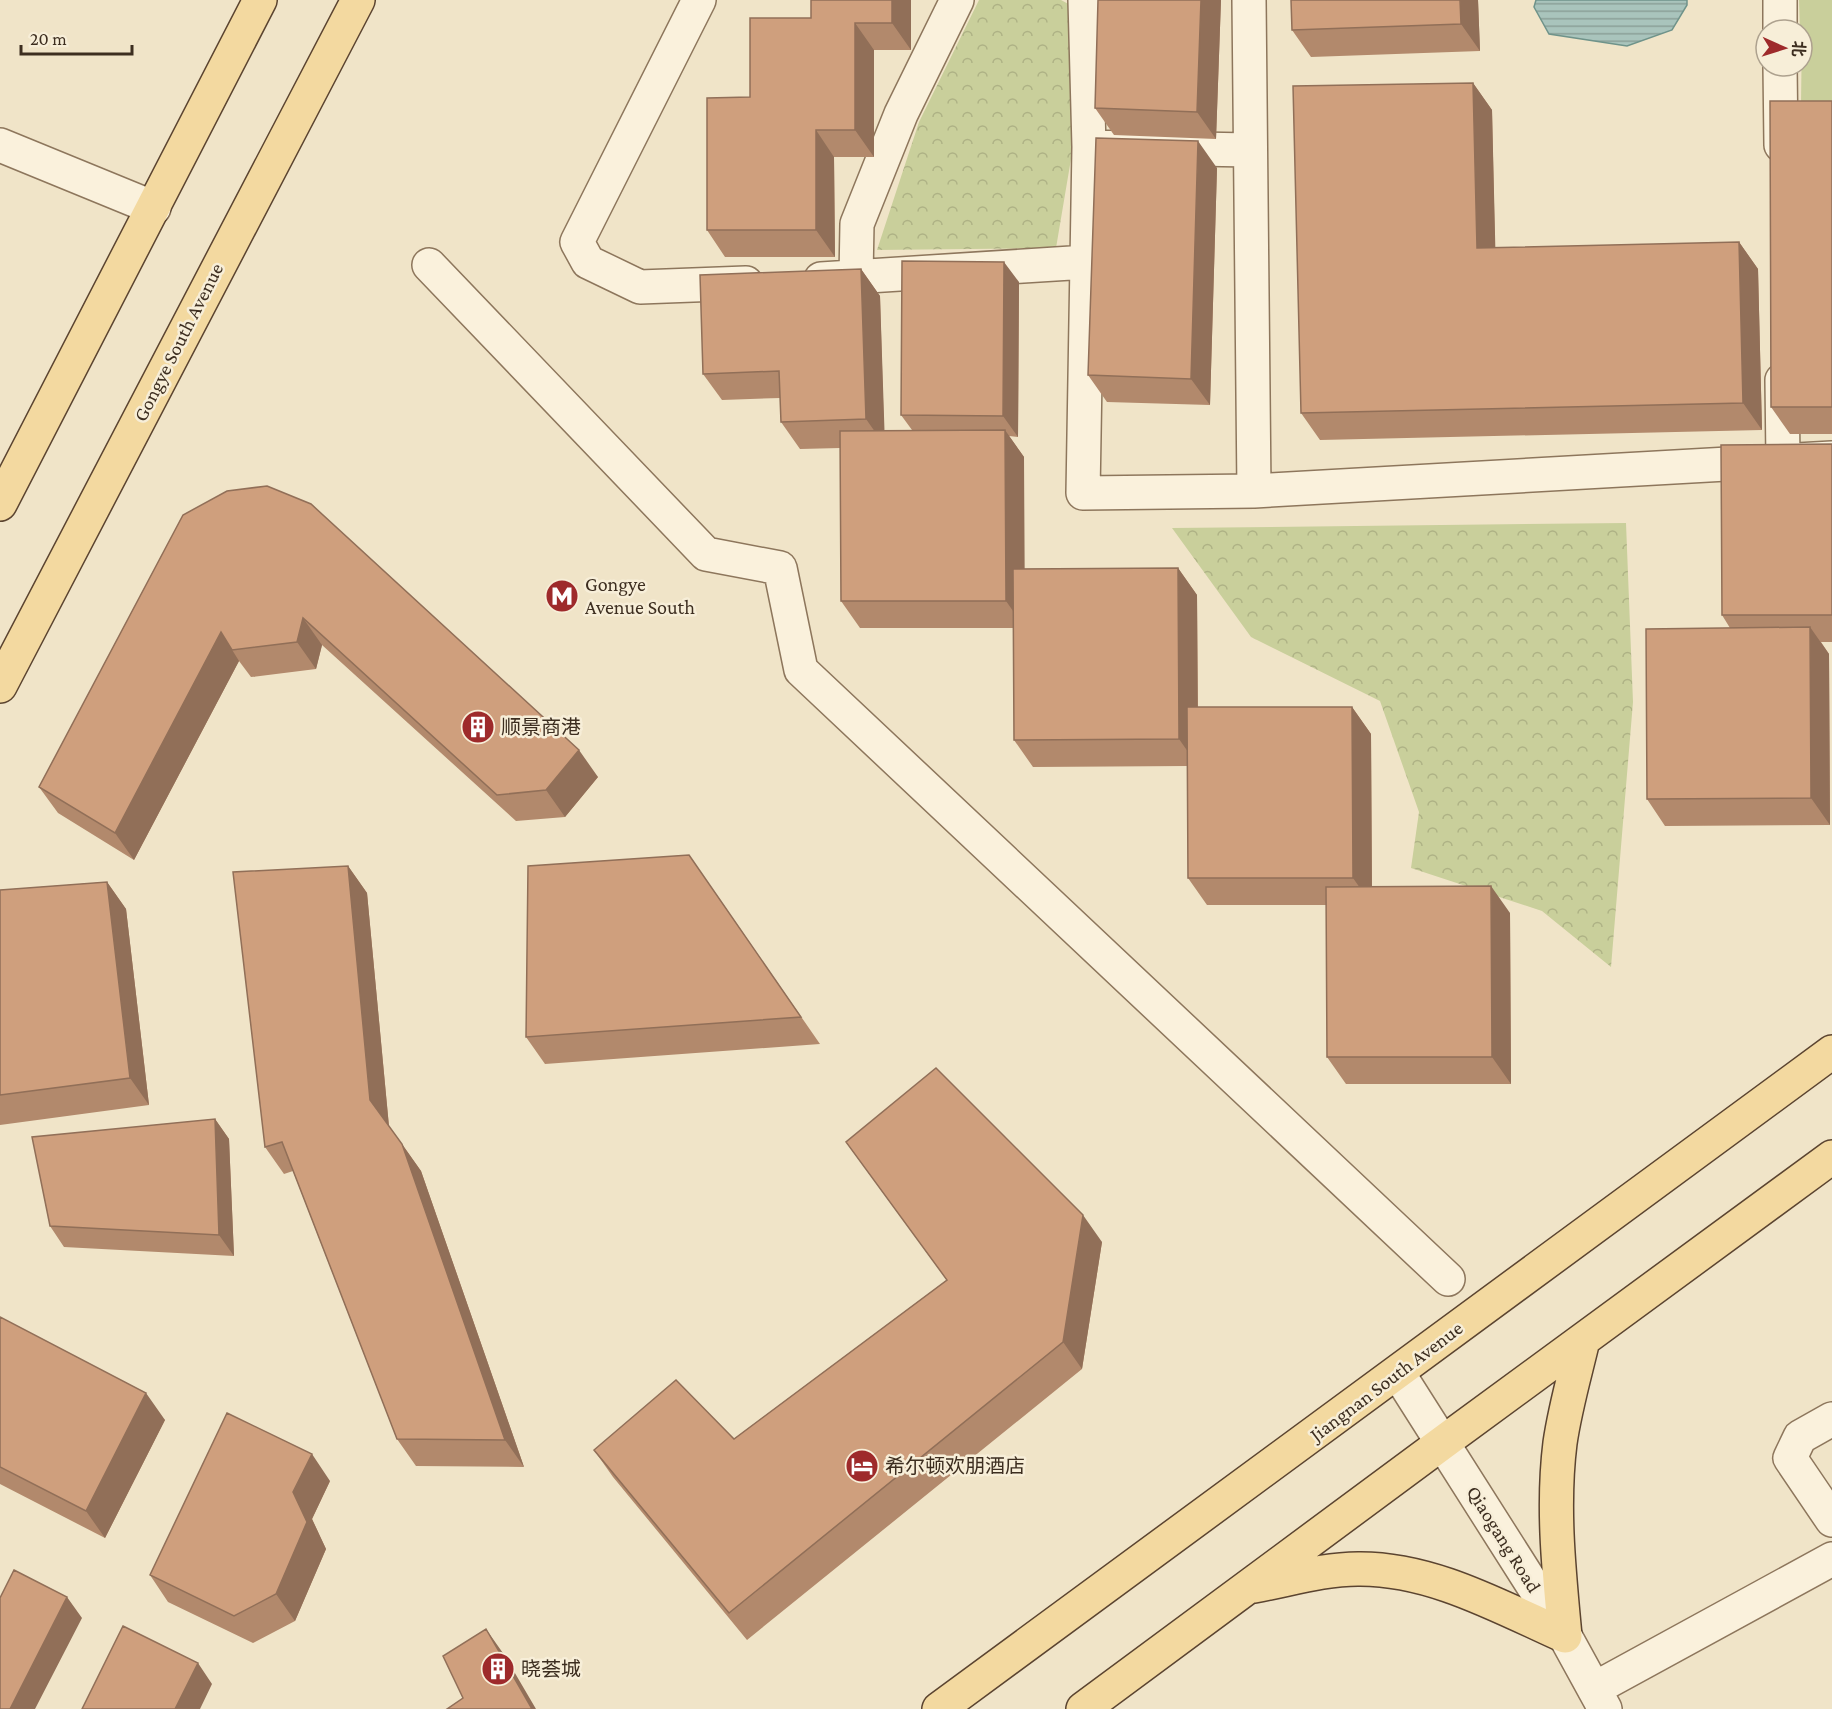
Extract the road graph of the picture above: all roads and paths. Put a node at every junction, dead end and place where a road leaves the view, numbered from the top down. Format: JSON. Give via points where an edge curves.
{"nodes":[{"id":1,"x":260,"y":0,"type":"edge"},
{"id":2,"x":358,"y":0,"type":"edge"},
{"id":3,"x":699,"y":0,"type":"edge"},
{"id":4,"x":957,"y":0,"type":"edge"},
{"id":5,"x":1085,"y":0,"type":"edge"},
{"id":6,"x":1249,"y":0,"type":"edge"},
{"id":7,"x":1780,"y":0,"type":"edge"},
{"id":8,"x":1780,"y":18,"type":"edge"},
{"id":9,"x":1780,"y":78,"type":"edge"},
{"id":10,"x":0,"y":145,"type":"edge"},
{"id":11,"x":1089,"y":147,"type":"junction"},
{"id":12,"x":1250,"y":150,"type":"junction"},
{"id":13,"x":1781,"y":174,"type":"edge"},
{"id":14,"x":154,"y":208,"type":"junction"},
{"id":15,"x":1087,"y":262,"type":"junction"},
{"id":16,"x":429,"y":265,"type":"dead end"},
{"id":17,"x":856,"y":277,"type":"junction"},
{"id":18,"x":1782,"y":353,"type":"edge"},
{"id":19,"x":1832,"y":458,"type":"edge"},
{"id":20,"x":1783,"y":461,"type":"junction"},
{"id":21,"x":1254,"y":491,"type":"junction"},
{"id":22,"x":0,"y":504,"type":"edge"},
{"id":23,"x":0,"y":686,"type":"edge"},
{"id":24,"x":1832,"y":1052,"type":"edge"},
{"id":25,"x":1832,"y":1157,"type":"edge"},
{"id":26,"x":1448,"y":1279,"type":"dead end"},
{"id":27,"x":1583,"y":1340,"type":"junction"},
{"id":28,"x":1398,"y":1373,"type":"junction"},
{"id":29,"x":1832,"y":1419,"type":"edge"},
{"id":30,"x":1442,"y":1442,"type":"junction"},
{"id":31,"x":1832,"y":1520,"type":"edge"},
{"id":32,"x":1832,"y":1559,"type":"edge"},
{"id":33,"x":1247,"y":1587,"type":"junction"},
{"id":34,"x":1565,"y":1636,"type":"junction"},
{"id":35,"x":1599,"y":1699,"type":"edge"},
{"id":36,"x":939,"y":1709,"type":"edge"},
{"id":37,"x":1083,"y":1709,"type":"edge"}],
"edges":[{"from":1,"to":14,"type":"main road"},
{"from":2,"to":23,"type":"main road","name":"Gongye South Avenue"},
{"from":3,"to":17,"type":"street","via":[[577,242],[588,262],[640,286]]},
{"from":4,"to":17,"type":"street","via":[[901,114],[857,224]]},
{"from":5,"to":11,"type":"street"},
{"from":6,"to":12,"type":"street"},
{"from":7,"to":8,"type":"street"},
{"from":9,"to":13,"type":"street"},
{"from":10,"to":14,"type":"street"},
{"from":11,"to":12,"type":"street"},
{"from":11,"to":15,"type":"street"},
{"from":12,"to":21,"type":"street"},
{"from":14,"to":22,"type":"main road"},
{"from":15,"to":17,"type":"street"},
{"from":15,"to":21,"type":"street","via":[[1083,493]]},
{"from":16,"to":26,"type":"street","via":[[706,554],[780,568],[801,670]]},
{"from":18,"to":20,"type":"street"},
{"from":19,"to":20,"type":"street"},
{"from":20,"to":21,"type":"street"},
{"from":24,"to":28,"type":"main road","name":"Jiangnan South Avenue"},
{"from":25,"to":27,"type":"main road"},
{"from":27,"to":30,"type":"main road"},
{"from":27,"to":34,"type":"main road","via":[[1566,1407],[1557,1478],[1558,1567]]},
{"from":28,"to":30,"type":"street","name":"Qiaogang Road"},
{"from":28,"to":36,"type":"main road","name":"Jiangnan South Avenue"},
{"from":29,"to":31,"type":"street","via":[[1800,1437],[1790,1458]]},
{"from":30,"to":33,"type":"main road"},
{"from":30,"to":34,"type":"street","name":"Qiaogang Road"},
{"from":32,"to":35,"type":"street"},
{"from":33,"to":34,"type":"main road","via":[[1357,1569],[1401,1571],[1450,1587]]},
{"from":33,"to":37,"type":"main road"},
{"from":34,"to":35,"type":"street","name":"Qiaogang Road"}]}
